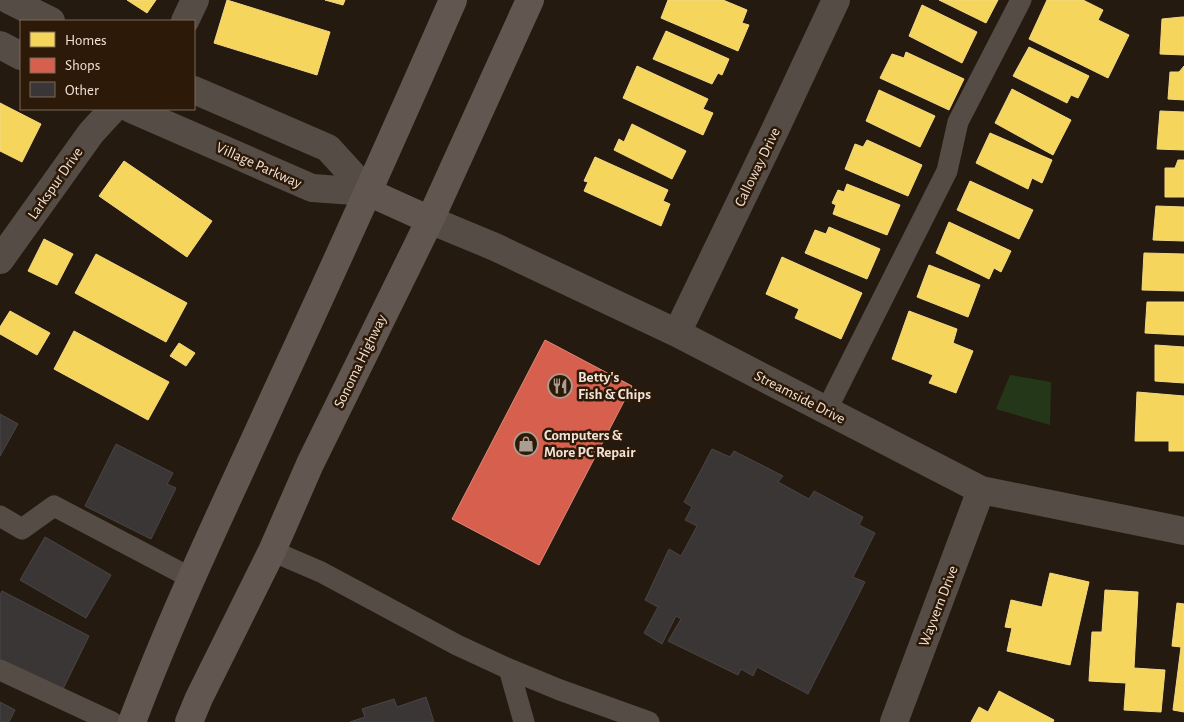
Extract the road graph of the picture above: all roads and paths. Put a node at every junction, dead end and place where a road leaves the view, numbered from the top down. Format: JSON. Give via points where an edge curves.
{"nodes":[{"id":1,"x":9,"y":0,"type":"edge"},
{"id":2,"x":195,"y":0,"type":"edge"},
{"id":3,"x":453,"y":0,"type":"edge"},
{"id":4,"x":530,"y":0,"type":"edge"},
{"id":5,"x":836,"y":0,"type":"edge"},
{"id":6,"x":1021,"y":0,"type":"edge"},
{"id":7,"x":49,"y":20,"type":"edge"},
{"id":8,"x":185,"y":20,"type":"edge"},
{"id":9,"x":0,"y":45,"type":"edge"},
{"id":10,"x":20,"y":55,"type":"edge"},
{"id":11,"x":195,"y":90,"type":"edge"},
{"id":12,"x":112,"y":110,"type":"edge"},
{"id":13,"x":133,"y":110,"type":"edge"},
{"id":14,"x":368,"y":192,"type":"junction"},
{"id":15,"x":430,"y":220,"type":"junction"},
{"id":16,"x":0,"y":260,"type":"edge"},
{"id":17,"x":677,"y":333,"type":"junction"},
{"id":18,"x":826,"y":411,"type":"junction"},
{"id":19,"x":981,"y":490,"type":"junction"},
{"id":20,"x":0,"y":516,"type":"edge"},
{"id":21,"x":1184,"y":532,"type":"edge"},
{"id":22,"x":272,"y":551,"type":"junction"},
{"id":23,"x":191,"y":578,"type":"junction"},
{"id":24,"x":509,"y":669,"type":"junction"},
{"id":25,"x":0,"y":670,"type":"edge"},
{"id":26,"x":112,"y":722,"type":"edge"},
{"id":27,"x":132,"y":722,"type":"edge"},
{"id":28,"x":189,"y":722,"type":"edge"},
{"id":29,"x":524,"y":722,"type":"edge"},
{"id":30,"x":649,"y":722,"type":"edge"},
{"id":31,"x":894,"y":722,"type":"edge"}],
"edges":[{"from":1,"to":7,"type":"street"},
{"from":2,"to":8,"type":"street"},
{"from":3,"to":14,"type":"main road"},
{"from":4,"to":15,"type":"main road","name":"Sonoma Highway"},
{"from":5,"to":17,"type":"street","name":"Calloway Drive"},
{"from":6,"to":18,"type":"lane","via":[[958,122],[948,172]]},
{"from":9,"to":10,"type":"street"},
{"from":11,"to":14,"type":"street","via":[[328,148]]},
{"from":12,"to":16,"type":"street","name":"Larkspur Drive","via":[[90,132]]},
{"from":13,"to":14,"type":"street","name":"Village Parkway","via":[[312,188]]},
{"from":14,"to":15,"type":"main road"},
{"from":14,"to":23,"type":"main road"},
{"from":15,"to":17,"type":"street","name":"Streamside Drive"},
{"from":15,"to":22,"type":"main road","name":"Sonoma Highway","via":[[310,464]]},
{"from":17,"to":18,"type":"street","name":"Streamside Drive"},
{"from":18,"to":19,"type":"street","name":"Streamside Drive"},
{"from":19,"to":21,"type":"street","name":"Streamside Drive"},
{"from":19,"to":31,"type":"street","name":"Wayvern Drive"},
{"from":20,"to":23,"type":"lane","via":[[22,529],[54,506]]},
{"from":22,"to":24,"type":"lane","via":[[321,572],[457,645]]},
{"from":22,"to":28,"type":"main road","name":"Sonoma Highway"},
{"from":23,"to":27,"type":"main road"},
{"from":24,"to":29,"type":"lane"},
{"from":24,"to":30,"type":"lane"},
{"from":25,"to":26,"type":"lane"}]}
